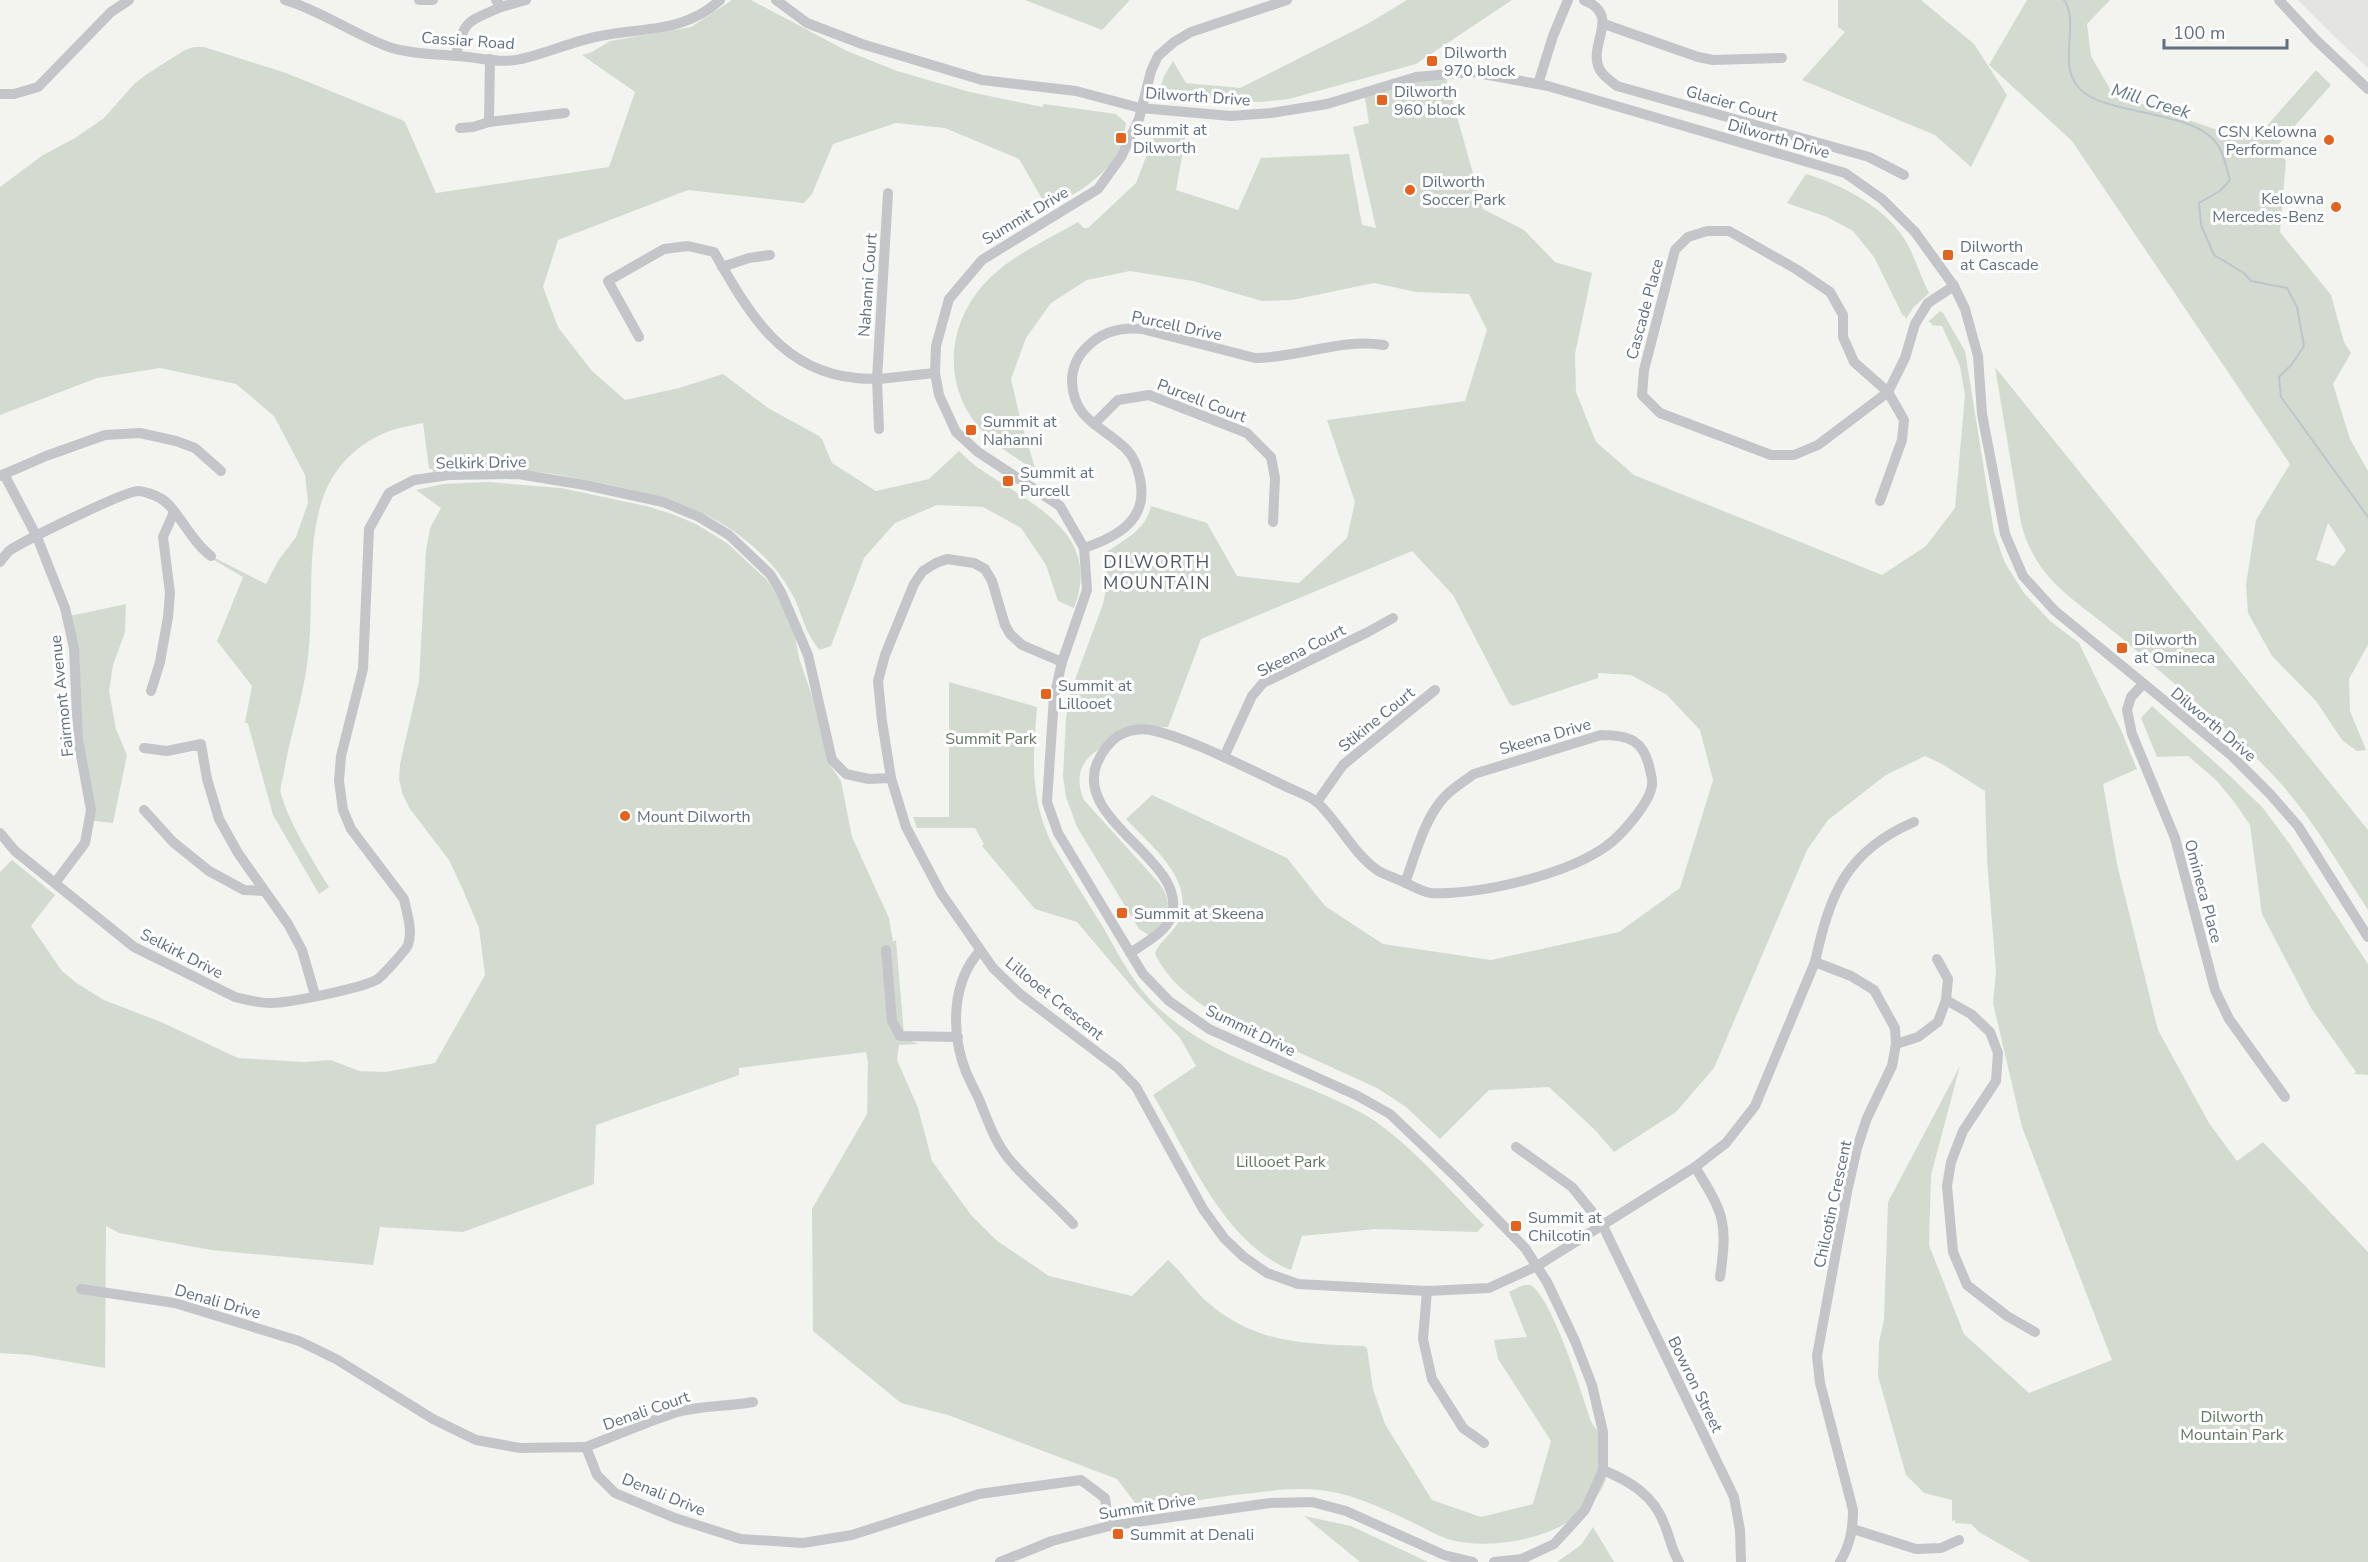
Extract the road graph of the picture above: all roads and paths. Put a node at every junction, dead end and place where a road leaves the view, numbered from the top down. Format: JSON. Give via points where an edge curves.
{"nodes":[{"id":1,"x":129,"y":0,"type":"edge"},
{"id":2,"x":285,"y":0,"type":"edge"},
{"id":3,"x":419,"y":0,"type":"edge"},
{"id":4,"x":433,"y":0,"type":"edge"},
{"id":5,"x":526,"y":0,"type":"edge"},
{"id":6,"x":720,"y":0,"type":"edge"},
{"id":7,"x":776,"y":0,"type":"edge"},
{"id":8,"x":1287,"y":0,"type":"edge"},
{"id":9,"x":1568,"y":0,"type":"edge"},
{"id":10,"x":1584,"y":0,"type":"edge"},
{"id":11,"x":2279,"y":0,"type":"edge"},
{"id":12,"x":498,"y":4,"type":"edge"},
{"id":13,"x":1604,"y":24,"type":"junction"},
{"id":14,"x":456,"y":56,"type":"junction"},
{"id":15,"x":1782,"y":58,"type":"dead end"},
{"id":16,"x":490,"y":59,"type":"junction"},
{"id":17,"x":1538,"y":84,"type":"junction"},
{"id":18,"x":2368,"y":89,"type":"edge"},
{"id":19,"x":0,"y":94,"type":"edge"},
{"id":20,"x":1140,"y":108,"type":"junction"},
{"id":21,"x":565,"y":113,"type":"dead end"},
{"id":22,"x":489,"y":122,"type":"junction"},
{"id":23,"x":460,"y":128,"type":"dead end"},
{"id":24,"x":1904,"y":175,"type":"dead end"},
{"id":25,"x":888,"y":194,"type":"dead end"},
{"id":26,"x":770,"y":255,"type":"dead end"},
{"id":27,"x":722,"y":267,"type":"junction"},
{"id":28,"x":1954,"y":286,"type":"junction"},
{"id":29,"x":639,"y":338,"type":"dead end"},
{"id":30,"x":1384,"y":345,"type":"dead end"},
{"id":31,"x":935,"y":372,"type":"junction"},
{"id":32,"x":877,"y":378,"type":"junction"},
{"id":33,"x":1888,"y":392,"type":"junction"},
{"id":34,"x":1094,"y":424,"type":"junction"},
{"id":35,"x":879,"y":429,"type":"dead end"},
{"id":36,"x":221,"y":471,"type":"dead end"},
{"id":37,"x":2,"y":475,"type":"edge"},
{"id":38,"x":1880,"y":501,"type":"dead end"},
{"id":39,"x":174,"y":512,"type":"junction"},
{"id":40,"x":1273,"y":522,"type":"dead end"},
{"id":41,"x":37,"y":537,"type":"junction"},
{"id":42,"x":1084,"y":548,"type":"junction"},
{"id":43,"x":211,"y":556,"type":"dead end"},
{"id":44,"x":0,"y":561,"type":"edge"},
{"id":45,"x":1393,"y":618,"type":"dead end"},
{"id":46,"x":1062,"y":662,"type":"junction"},
{"id":47,"x":2144,"y":684,"type":"junction"},
{"id":48,"x":1435,"y":690,"type":"dead end"},
{"id":49,"x":151,"y":691,"type":"dead end"},
{"id":50,"x":144,"y":748,"type":"dead end"},
{"id":51,"x":1224,"y":757,"type":"junction"},
{"id":52,"x":891,"y":778,"type":"junction"},
{"id":53,"x":1317,"y":802,"type":"junction"},
{"id":54,"x":144,"y":810,"type":"dead end"},
{"id":55,"x":1914,"y":822,"type":"dead end"},
{"id":56,"x":0,"y":833,"type":"edge"},
{"id":57,"x":55,"y":883,"type":"junction"},
{"id":58,"x":1405,"y":883,"type":"junction"},
{"id":59,"x":264,"y":891,"type":"junction"},
{"id":60,"x":2368,"y":937,"type":"edge"},
{"id":61,"x":886,"y":950,"type":"dead end"},
{"id":62,"x":980,"y":951,"type":"junction"},
{"id":63,"x":1130,"y":952,"type":"junction"},
{"id":64,"x":1937,"y":959,"type":"dead end"},
{"id":65,"x":1815,"y":962,"type":"junction"},
{"id":66,"x":315,"y":995,"type":"junction"},
{"id":67,"x":1947,"y":1000,"type":"junction"},
{"id":68,"x":958,"y":1037,"type":"junction"},
{"id":69,"x":1896,"y":1044,"type":"junction"},
{"id":70,"x":2285,"y":1097,"type":"dead end"},
{"id":71,"x":1516,"y":1147,"type":"dead end"},
{"id":72,"x":1695,"y":1167,"type":"junction"},
{"id":73,"x":1073,"y":1224,"type":"dead end"},
{"id":74,"x":1602,"y":1224,"type":"junction"},
{"id":75,"x":1537,"y":1266,"type":"junction"},
{"id":76,"x":1720,"y":1276,"type":"dead end"},
{"id":77,"x":81,"y":1289,"type":"dead end"},
{"id":78,"x":1427,"y":1291,"type":"junction"},
{"id":79,"x":2035,"y":1332,"type":"dead end"},
{"id":80,"x":753,"y":1402,"type":"dead end"},
{"id":81,"x":1484,"y":1443,"type":"dead end"},
{"id":82,"x":586,"y":1447,"type":"junction"},
{"id":83,"x":1603,"y":1470,"type":"junction"},
{"id":84,"x":1109,"y":1526,"type":"junction"},
{"id":85,"x":1853,"y":1529,"type":"junction"},
{"id":86,"x":1959,"y":1540,"type":"dead end"},
{"id":87,"x":1000,"y":1562,"type":"edge"},
{"id":88,"x":1473,"y":1562,"type":"edge"},
{"id":89,"x":1494,"y":1562,"type":"edge"},
{"id":90,"x":1678,"y":1562,"type":"edge"},
{"id":91,"x":1741,"y":1562,"type":"edge"},
{"id":92,"x":1840,"y":1562,"type":"edge"}],
"edges":[{"from":1,"to":19,"type":"street","via":[[111,12],[38,87]]},
{"from":2,"to":14,"type":"street","name":"Cassiar Road","via":[[392,48]]},
{"from":3,"to":4,"type":"street"},
{"from":5,"to":12,"type":"street"},
{"from":6,"to":16,"type":"street","name":"Cassiar Road","via":[[683,23],[600,36],[518,60]]},
{"from":7,"to":20,"type":"street","name":"Dilworth Drive","via":[[807,23],[982,80],[1076,91]]},
{"from":8,"to":20,"type":"street","name":"Summit Drive","via":[[1191,32],[1174,42],[1158,56]]},
{"from":9,"to":17,"type":"street"},
{"from":10,"to":13,"type":"street","via":[[1601,15]]},
{"from":11,"to":18,"type":"street"},
{"from":12,"to":14,"type":"street","via":[[468,22]]},
{"from":13,"to":15,"type":"street","via":[[1713,60]]},
{"from":13,"to":24,"type":"street","name":"Glacier Court","via":[[1596,55],[1600,71],[1617,86],[1869,157]]},
{"from":14,"to":16,"type":"street","name":"Cassiar Road"},
{"from":16,"to":22,"type":"street"},
{"from":17,"to":20,"type":"street","name":"Dilworth Drive","via":[[1452,72],[1416,77],[1327,104],[1271,114],[1231,116]]},
{"from":17,"to":28,"type":"street","name":"Dilworth Drive","via":[[1845,173],[1882,199],[1915,232]]},
{"from":20,"to":31,"type":"street","name":"Summit Drive","via":[[1139,119],[1121,157],[1098,189],[982,260],[949,299],[936,346]]},
{"from":21,"to":22,"type":"street"},
{"from":22,"to":23,"type":"street"},
{"from":25,"to":32,"type":"street","name":"Nahanni Court"},
{"from":26,"to":27,"type":"street"},
{"from":27,"to":29,"type":"street","via":[[714,252],[688,246],[664,249],[608,281]]},
{"from":27,"to":32,"type":"street","via":[[761,328],[783,348],[829,374]]},
{"from":28,"to":33,"type":"street","name":"Cascade Place","via":[[1928,303],[1919,317]]},
{"from":28,"to":47,"type":"street","name":"Dilworth Drive","via":[[1978,356],[1982,414],[2005,534],[2023,576],[2054,610]]},
{"from":30,"to":34,"type":"street","name":"Purcell Drive","via":[[1366,342],[1255,358],[1142,329],[1110,331],[1080,353],[1072,375],[1073,395],[1081,412]]},
{"from":31,"to":32,"type":"street"},
{"from":31,"to":42,"type":"street","name":"Summit Drive","via":[[939,395],[956,432],[978,452],[1060,506]]},
{"from":32,"to":35,"type":"street","name":"Nahanni Court"},
{"from":33,"to":33,"type":"street","name":"Cascade Place","via":[[1818,444],[1794,455],[1771,455],[1660,413],[1642,395],[1644,370],[1675,250],[1688,237],[1707,231],[1730,231],[1830,292],[1843,315],[1843,338],[1854,362]]},
{"from":33,"to":38,"type":"street","via":[[1904,420],[1902,440]]},
{"from":34,"to":40,"type":"street","name":"Purcell Court","via":[[1118,399],[1149,395],[1247,433],[1271,457],[1275,478]]},
{"from":34,"to":42,"type":"street","name":"Purcell Drive","via":[[1129,451],[1142,489],[1140,505],[1130,524],[1108,540]]},
{"from":36,"to":37,"type":"street","via":[[195,448],[140,433],[105,435]]},
{"from":37,"to":41,"type":"street","name":"Fairmont Avenue"},
{"from":39,"to":41,"type":"street","via":[[161,498],[138,491]]},
{"from":39,"to":43,"type":"street","via":[[199,548]]},
{"from":39,"to":49,"type":"street","via":[[164,537],[170,593],[168,616]]},
{"from":41,"to":44,"type":"street","via":[[9,551]]},
{"from":41,"to":57,"type":"street","name":"Fairmont Avenue","via":[[65,608],[72,638],[78,739],[91,810],[85,843]]},
{"from":42,"to":46,"type":"street","name":"Summit Drive","via":[[1087,590]]},
{"from":45,"to":51,"type":"street","name":"Skeena Court","via":[[1263,682],[1252,696]]},
{"from":46,"to":52,"type":"street","name":"Lillooet Crescent","via":[[1022,645],[1010,634],[985,569],[974,563],[947,559],[923,571],[914,584],[878,681]]},
{"from":46,"to":63,"type":"street","name":"Summit Drive","via":[[1051,716],[1047,802],[1058,833]]},
{"from":47,"to":60,"type":"street","name":"Dilworth Drive","via":[[2232,756],[2270,794],[2298,826]]},
{"from":47,"to":70,"type":"street","name":"Omineca Place","via":[[2131,697],[2127,710],[2132,734],[2175,838],[2215,990],[2229,1019]]},
{"from":48,"to":53,"type":"street","name":"Stikine Court","via":[[1343,765]]},
{"from":50,"to":59,"type":"street","via":[[167,752],[201,744],[219,819]]},
{"from":51,"to":53,"type":"street","name":"Skeena Drive"},
{"from":51,"to":63,"type":"street","name":"Skeena Drive","via":[[1164,734],[1133,729],[1102,751],[1094,787],[1104,809],[1165,877],[1174,897],[1171,919],[1155,936]]},
{"from":52,"to":62,"type":"street","name":"Lillooet Crescent","via":[[906,827],[923,861]]},
{"from":52,"to":66,"type":"street","name":"Selkirk Drive","via":[[846,774],[832,760],[808,655],[781,592],[770,574],[729,535],[663,502],[585,485],[518,474],[414,480],[389,493],[369,529],[363,669],[341,756],[339,781],[343,810],[351,830],[404,900],[410,929],[408,946],[378,979]]},
{"from":53,"to":58,"type":"street","name":"Skeena Drive","via":[[1377,870]]},
{"from":54,"to":59,"type":"street","via":[[173,842],[209,871],[244,890]]},
{"from":55,"to":65,"type":"street","via":[[1870,847],[1853,867],[1836,892]]},
{"from":56,"to":57,"type":"street","name":"Selkirk Drive","via":[[15,851]]},
{"from":57,"to":66,"type":"street","name":"Selkirk Drive","via":[[134,947],[235,997],[271,1003]]},
{"from":58,"to":58,"type":"street","name":"Skeena Drive","via":[[1427,893],[1487,889],[1583,860],[1607,846],[1647,801],[1653,784],[1647,758],[1636,742],[1621,735],[1601,735],[1474,774],[1441,801]]},
{"from":59,"to":66,"type":"street","via":[[303,950]]},
{"from":61,"to":68,"type":"street","via":[[892,1021],[900,1036]]},
{"from":62,"to":68,"type":"street","via":[[969,963],[961,986],[956,1015]]},
{"from":62,"to":78,"type":"street","name":"Lillooet Crescent","via":[[1020,994],[1118,1068],[1136,1087],[1203,1209],[1244,1257],[1267,1273],[1298,1284]]},
{"from":63,"to":75,"type":"street","name":"Summit Drive","via":[[1143,974],[1169,1001],[1209,1029],[1390,1114],[1525,1248]]},
{"from":64,"to":67,"type":"street","via":[[1948,979]]},
{"from":65,"to":69,"type":"street","name":"Chilcotin Crescent","via":[[1874,990],[1895,1028]]},
{"from":65,"to":72,"type":"street","via":[[1755,1106],[1726,1143]]},
{"from":67,"to":69,"type":"street","via":[[1938,1022],[1918,1037]]},
{"from":67,"to":79,"type":"street","via":[[1971,1014],[1990,1032],[1998,1053],[1996,1081],[1963,1131],[1951,1162],[1947,1186],[1953,1252],[1967,1285]]},
{"from":68,"to":73,"type":"street","via":[[966,1071],[990,1129],[1007,1157]]},
{"from":69,"to":85,"type":"street","name":"Chilcotin Crescent","via":[[1892,1066],[1857,1148],[1817,1356],[1820,1383],[1853,1510]]},
{"from":71,"to":74,"type":"street","name":"Bowron Street","via":[[1572,1187]]},
{"from":72,"to":74,"type":"street"},
{"from":72,"to":76,"type":"street","via":[[1720,1209],[1725,1226]]},
{"from":74,"to":75,"type":"street"},
{"from":74,"to":91,"type":"street","name":"Bowron Street","via":[[1734,1497]]},
{"from":75,"to":78,"type":"street","name":"Lillooet Crescent","via":[[1489,1288]]},
{"from":75,"to":83,"type":"street","name":"Summit Drive","via":[[1575,1341],[1592,1385],[1603,1432]]},
{"from":77,"to":82,"type":"street","name":"Denali Drive","via":[[176,1304],[299,1341],[476,1440],[520,1448]]},
{"from":78,"to":81,"type":"street","via":[[1423,1339],[1432,1379],[1463,1428]]},
{"from":80,"to":82,"type":"street","name":"Denali Court","via":[[675,1413]]},
{"from":82,"to":84,"type":"street","name":"Denali Drive","via":[[597,1475],[615,1493],[741,1539],[803,1543],[852,1535],[979,1494],[1081,1480],[1105,1498]]},
{"from":83,"to":89,"type":"street","name":"Summit Drive","via":[[1585,1510],[1554,1544],[1522,1559]]},
{"from":83,"to":90,"type":"street","via":[[1628,1480],[1649,1498],[1664,1523]]},
{"from":84,"to":87,"type":"street","name":"Summit Drive","via":[[1052,1541]]},
{"from":84,"to":88,"type":"street","name":"Summit Drive","via":[[1270,1503],[1312,1502],[1346,1511],[1444,1555]]},
{"from":85,"to":86,"type":"street","via":[[1916,1549],[1941,1548]]},
{"from":85,"to":92,"type":"street","name":"Chilcotin Crescent"}]}
